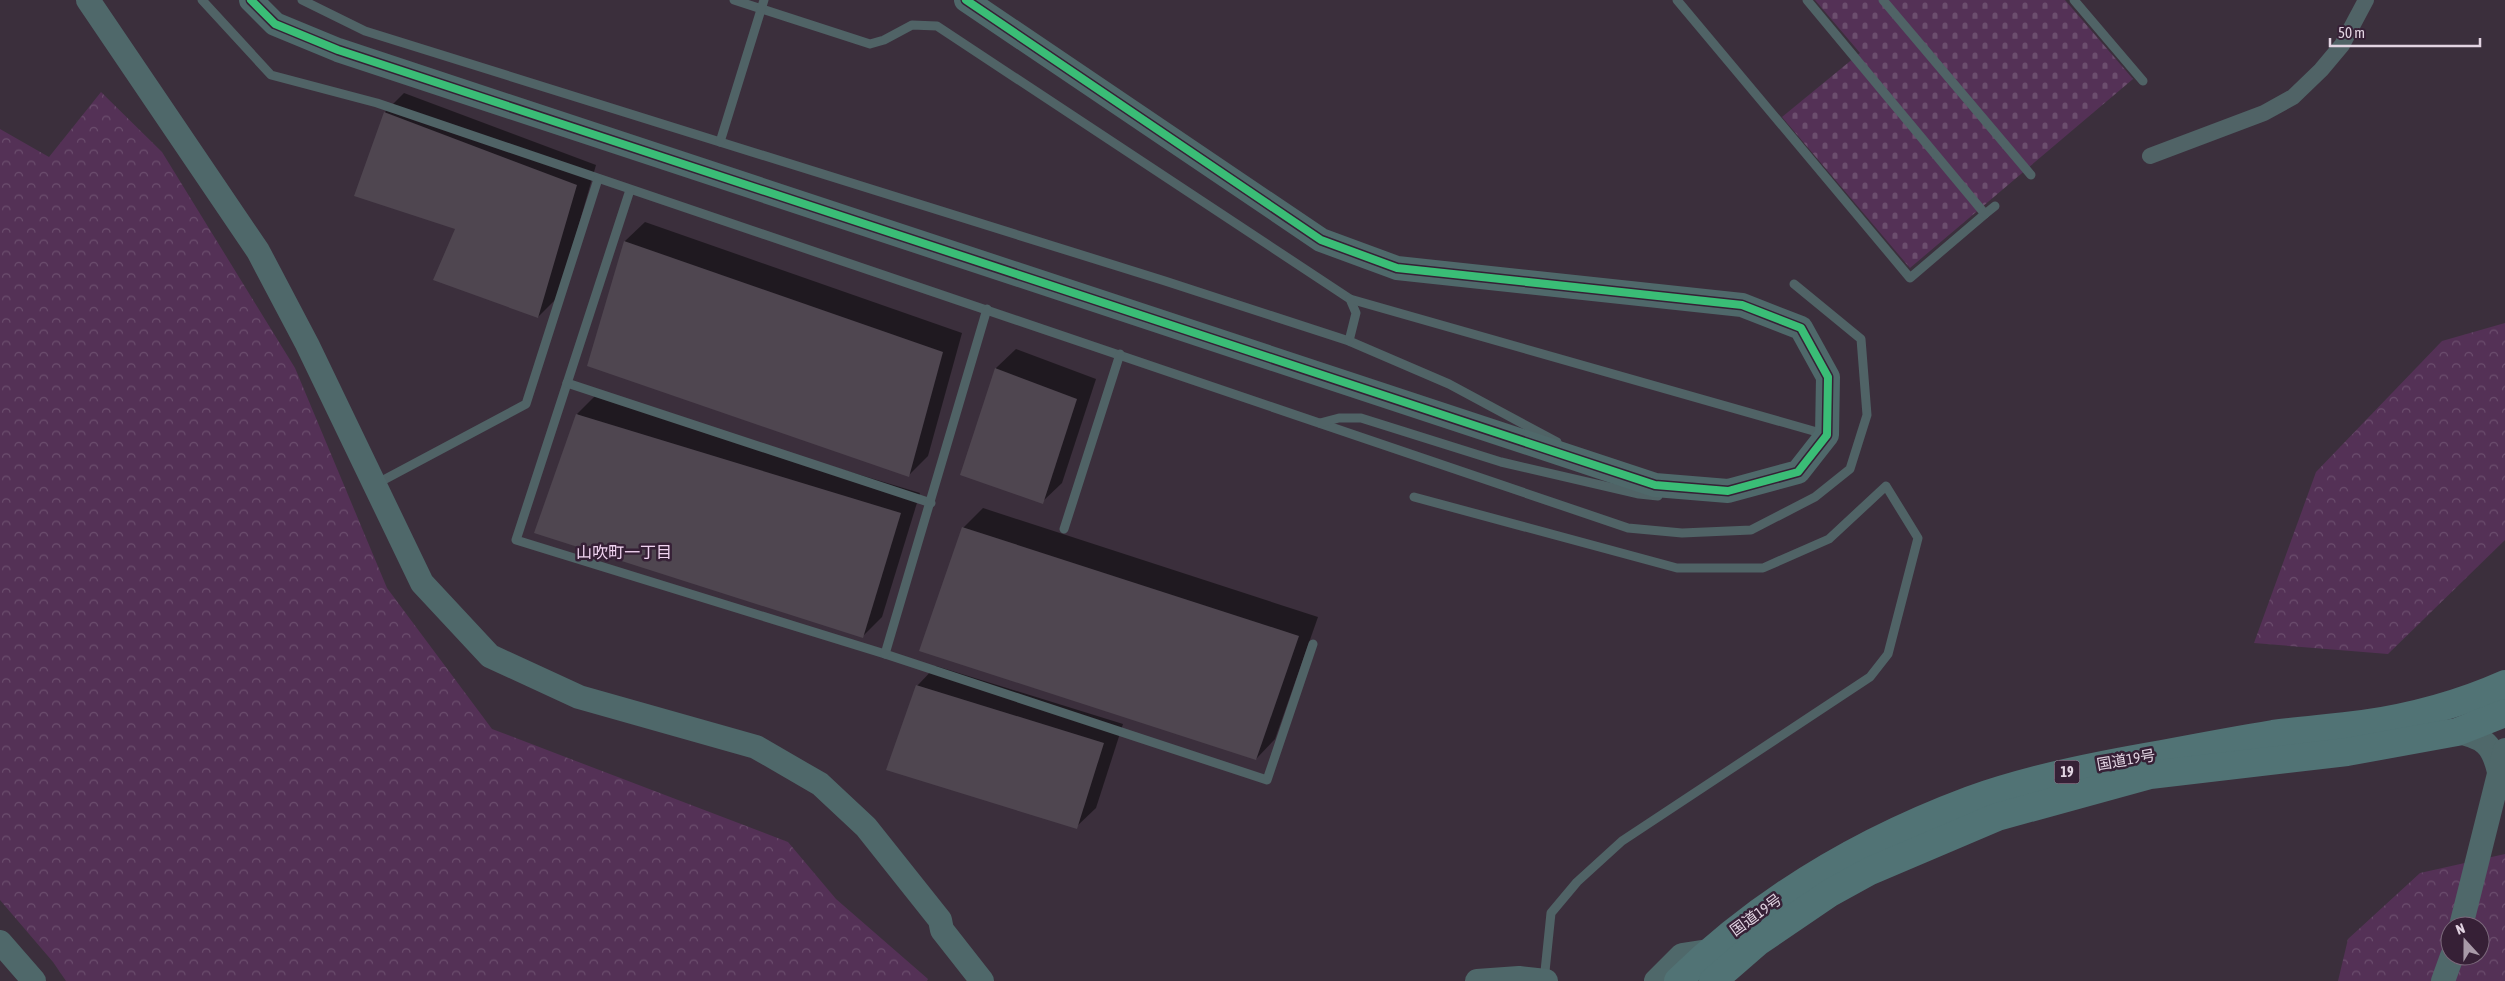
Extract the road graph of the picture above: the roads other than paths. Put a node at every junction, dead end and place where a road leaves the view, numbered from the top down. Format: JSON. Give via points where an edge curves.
{"nodes":[{"id":1,"x":88,"y":0,"type":"edge"},
{"id":2,"x":202,"y":0,"type":"edge"},
{"id":3,"x":251,"y":0,"type":"edge"},
{"id":4,"x":302,"y":0,"type":"edge"},
{"id":5,"x":734,"y":0,"type":"edge"},
{"id":6,"x":966,"y":0,"type":"edge"},
{"id":7,"x":1677,"y":0,"type":"edge"},
{"id":8,"x":1807,"y":0,"type":"edge"},
{"id":9,"x":1883,"y":0,"type":"edge"},
{"id":10,"x":2074,"y":0,"type":"edge"},
{"id":11,"x":2366,"y":0,"type":"edge"},
{"id":12,"x":762,"y":4,"type":"edge"},
{"id":13,"x":2143,"y":81,"type":"dead end"},
{"id":14,"x":720,"y":142,"type":"junction"},
{"id":15,"x":2150,"y":156,"type":"dead end"},
{"id":16,"x":2031,"y":175,"type":"dead end"},
{"id":17,"x":598,"y":179,"type":"junction"},
{"id":18,"x":630,"y":190,"type":"junction"},
{"id":19,"x":1995,"y":206,"type":"dead end"},
{"id":20,"x":1985,"y":214,"type":"junction"},
{"id":21,"x":1794,"y":284,"type":"dead end"},
{"id":22,"x":1350,"y":299,"type":"junction"},
{"id":23,"x":987,"y":309,"type":"junction"},
{"id":24,"x":1349,"y":341,"type":"junction"},
{"id":25,"x":1120,"y":354,"type":"junction"},
{"id":26,"x":567,"y":383,"type":"junction"},
{"id":27,"x":1319,"y":423,"type":"junction"},
{"id":28,"x":1827,"y":435,"type":"junction"},
{"id":29,"x":1608,"y":469,"type":"junction"},
{"id":30,"x":374,"y":485,"type":"junction"},
{"id":31,"x":1728,"y":491,"type":"junction"},
{"id":32,"x":1414,"y":497,"type":"dead end"},
{"id":33,"x":1665,"y":497,"type":"dead end"},
{"id":34,"x":1682,"y":498,"type":"dead end"},
{"id":35,"x":931,"y":503,"type":"junction"},
{"id":36,"x":1064,"y":529,"type":"dead end"},
{"id":37,"x":1313,"y":644,"type":"dead end"},
{"id":38,"x":886,"y":654,"type":"junction"},
{"id":39,"x":2505,"y":684,"type":"edge"},
{"id":40,"x":2505,"y":713,"type":"edge"},
{"id":41,"x":2458,"y":732,"type":"junction"},
{"id":42,"x":2503,"y":763,"type":"edge"},
{"id":43,"x":2464,"y":916,"type":"edge"},
{"id":44,"x":940,"y":920,"type":"junction"},
{"id":45,"x":0,"y":942,"type":"edge"},
{"id":46,"x":1708,"y":951,"type":"junction"},
{"id":47,"x":2448,"y":966,"type":"edge"},
{"id":48,"x":34,"y":981,"type":"edge"},
{"id":49,"x":982,"y":981,"type":"edge"},
{"id":50,"x":998,"y":981,"type":"edge"},
{"id":51,"x":1477,"y":981,"type":"edge"},
{"id":52,"x":1544,"y":981,"type":"edge"},
{"id":53,"x":1656,"y":981,"type":"edge"},
{"id":54,"x":1678,"y":981,"type":"edge"},
{"id":55,"x":1713,"y":981,"type":"edge"},
{"id":56,"x":2443,"y":981,"type":"edge"}],
"edges":[{"from":1,"to":30,"type":"street","via":[[258,251],[307,344]]},
{"from":2,"to":17,"type":"lane","via":[[271,75],[377,103]]},
{"from":3,"to":29,"type":"street","via":[[275,24],[338,50]]},
{"from":4,"to":14,"type":"lane","via":[[366,31]]},
{"from":5,"to":12,"type":"lane"},
{"from":6,"to":28,"type":"street","via":[[1321,240],[1397,268],[1742,305],[1801,328],[1828,376]]},
{"from":7,"to":20,"type":"lane","via":[[1910,278]]},
{"from":8,"to":20,"type":"lane"},
{"from":9,"to":16,"type":"lane"},
{"from":10,"to":13,"type":"lane"},
{"from":11,"to":15,"type":"street","via":[[2342,45],[2293,96],[2264,113]]},
{"from":12,"to":14,"type":"lane"},
{"from":12,"to":22,"type":"lane","via":[[870,44],[912,25],[937,26]]},
{"from":14,"to":24,"type":"lane"},
{"from":17,"to":18,"type":"lane"},
{"from":17,"to":30,"type":"lane","via":[[526,404]]},
{"from":18,"to":23,"type":"lane"},
{"from":18,"to":26,"type":"lane"},
{"from":19,"to":20,"type":"lane"},
{"from":21,"to":27,"type":"lane","via":[[1861,339],[1867,415],[1850,469],[1815,497],[1751,530],[1682,533],[1628,528]]},
{"from":22,"to":24,"type":"lane","via":[[1356,313]]},
{"from":22,"to":28,"type":"lane"},
{"from":23,"to":25,"type":"lane"},
{"from":23,"to":35,"type":"lane"},
{"from":24,"to":29,"type":"lane","via":[[1449,384]]},
{"from":25,"to":27,"type":"lane"},
{"from":25,"to":36,"type":"lane"},
{"from":26,"to":35,"type":"lane"},
{"from":26,"to":38,"type":"lane","via":[[516,540]]},
{"from":27,"to":33,"type":"lane","via":[[1339,418],[1361,418],[1501,462]]},
{"from":28,"to":31,"type":"street","via":[[1798,472]]},
{"from":29,"to":31,"type":"street","via":[[1655,485]]},
{"from":30,"to":44,"type":"street","via":[[422,583],[490,656],[579,697],[756,747],[820,784],[866,827]]},
{"from":31,"to":34,"type":"lane"},
{"from":32,"to":52,"type":"lane","via":[[1677,568],[1762,568],[1829,539],[1886,486],[1918,538],[1888,654],[1870,677],[1622,840],[1577,882],[1551,913]]},
{"from":35,"to":38,"type":"lane"},
{"from":37,"to":38,"type":"lane","via":[[1267,780]]},
{"from":39,"to":46,"type":"highway","name":"国道19号","number":"19","via":[[2432,710],[2079,769],[1971,800],[1887,836],[1806,879],[1754,914]]},
{"from":40,"to":41,"type":"highway","name":"国道19号","number":"19"},
{"from":41,"to":42,"type":"street","via":[[2476,735]]},
{"from":41,"to":55,"type":"highway","name":"国道19号","number":"19","via":[[2347,752],[2150,776],[1997,817],[1870,871],[1830,893],[1758,942]]},
{"from":42,"to":43,"type":"street"},
{"from":44,"to":49,"type":"street","via":[[942,930]]},
{"from":44,"to":50,"type":"street","via":[[950,923]]},
{"from":45,"to":48,"type":"street"},
{"from":46,"to":53,"type":"street","via":[[1682,955]]},
{"from":46,"to":54,"type":"highway","name":"国道19号","number":"19"},
{"from":47,"to":56,"type":"street"},
{"from":51,"to":52,"type":"street","via":[[1519,978]]}]}
